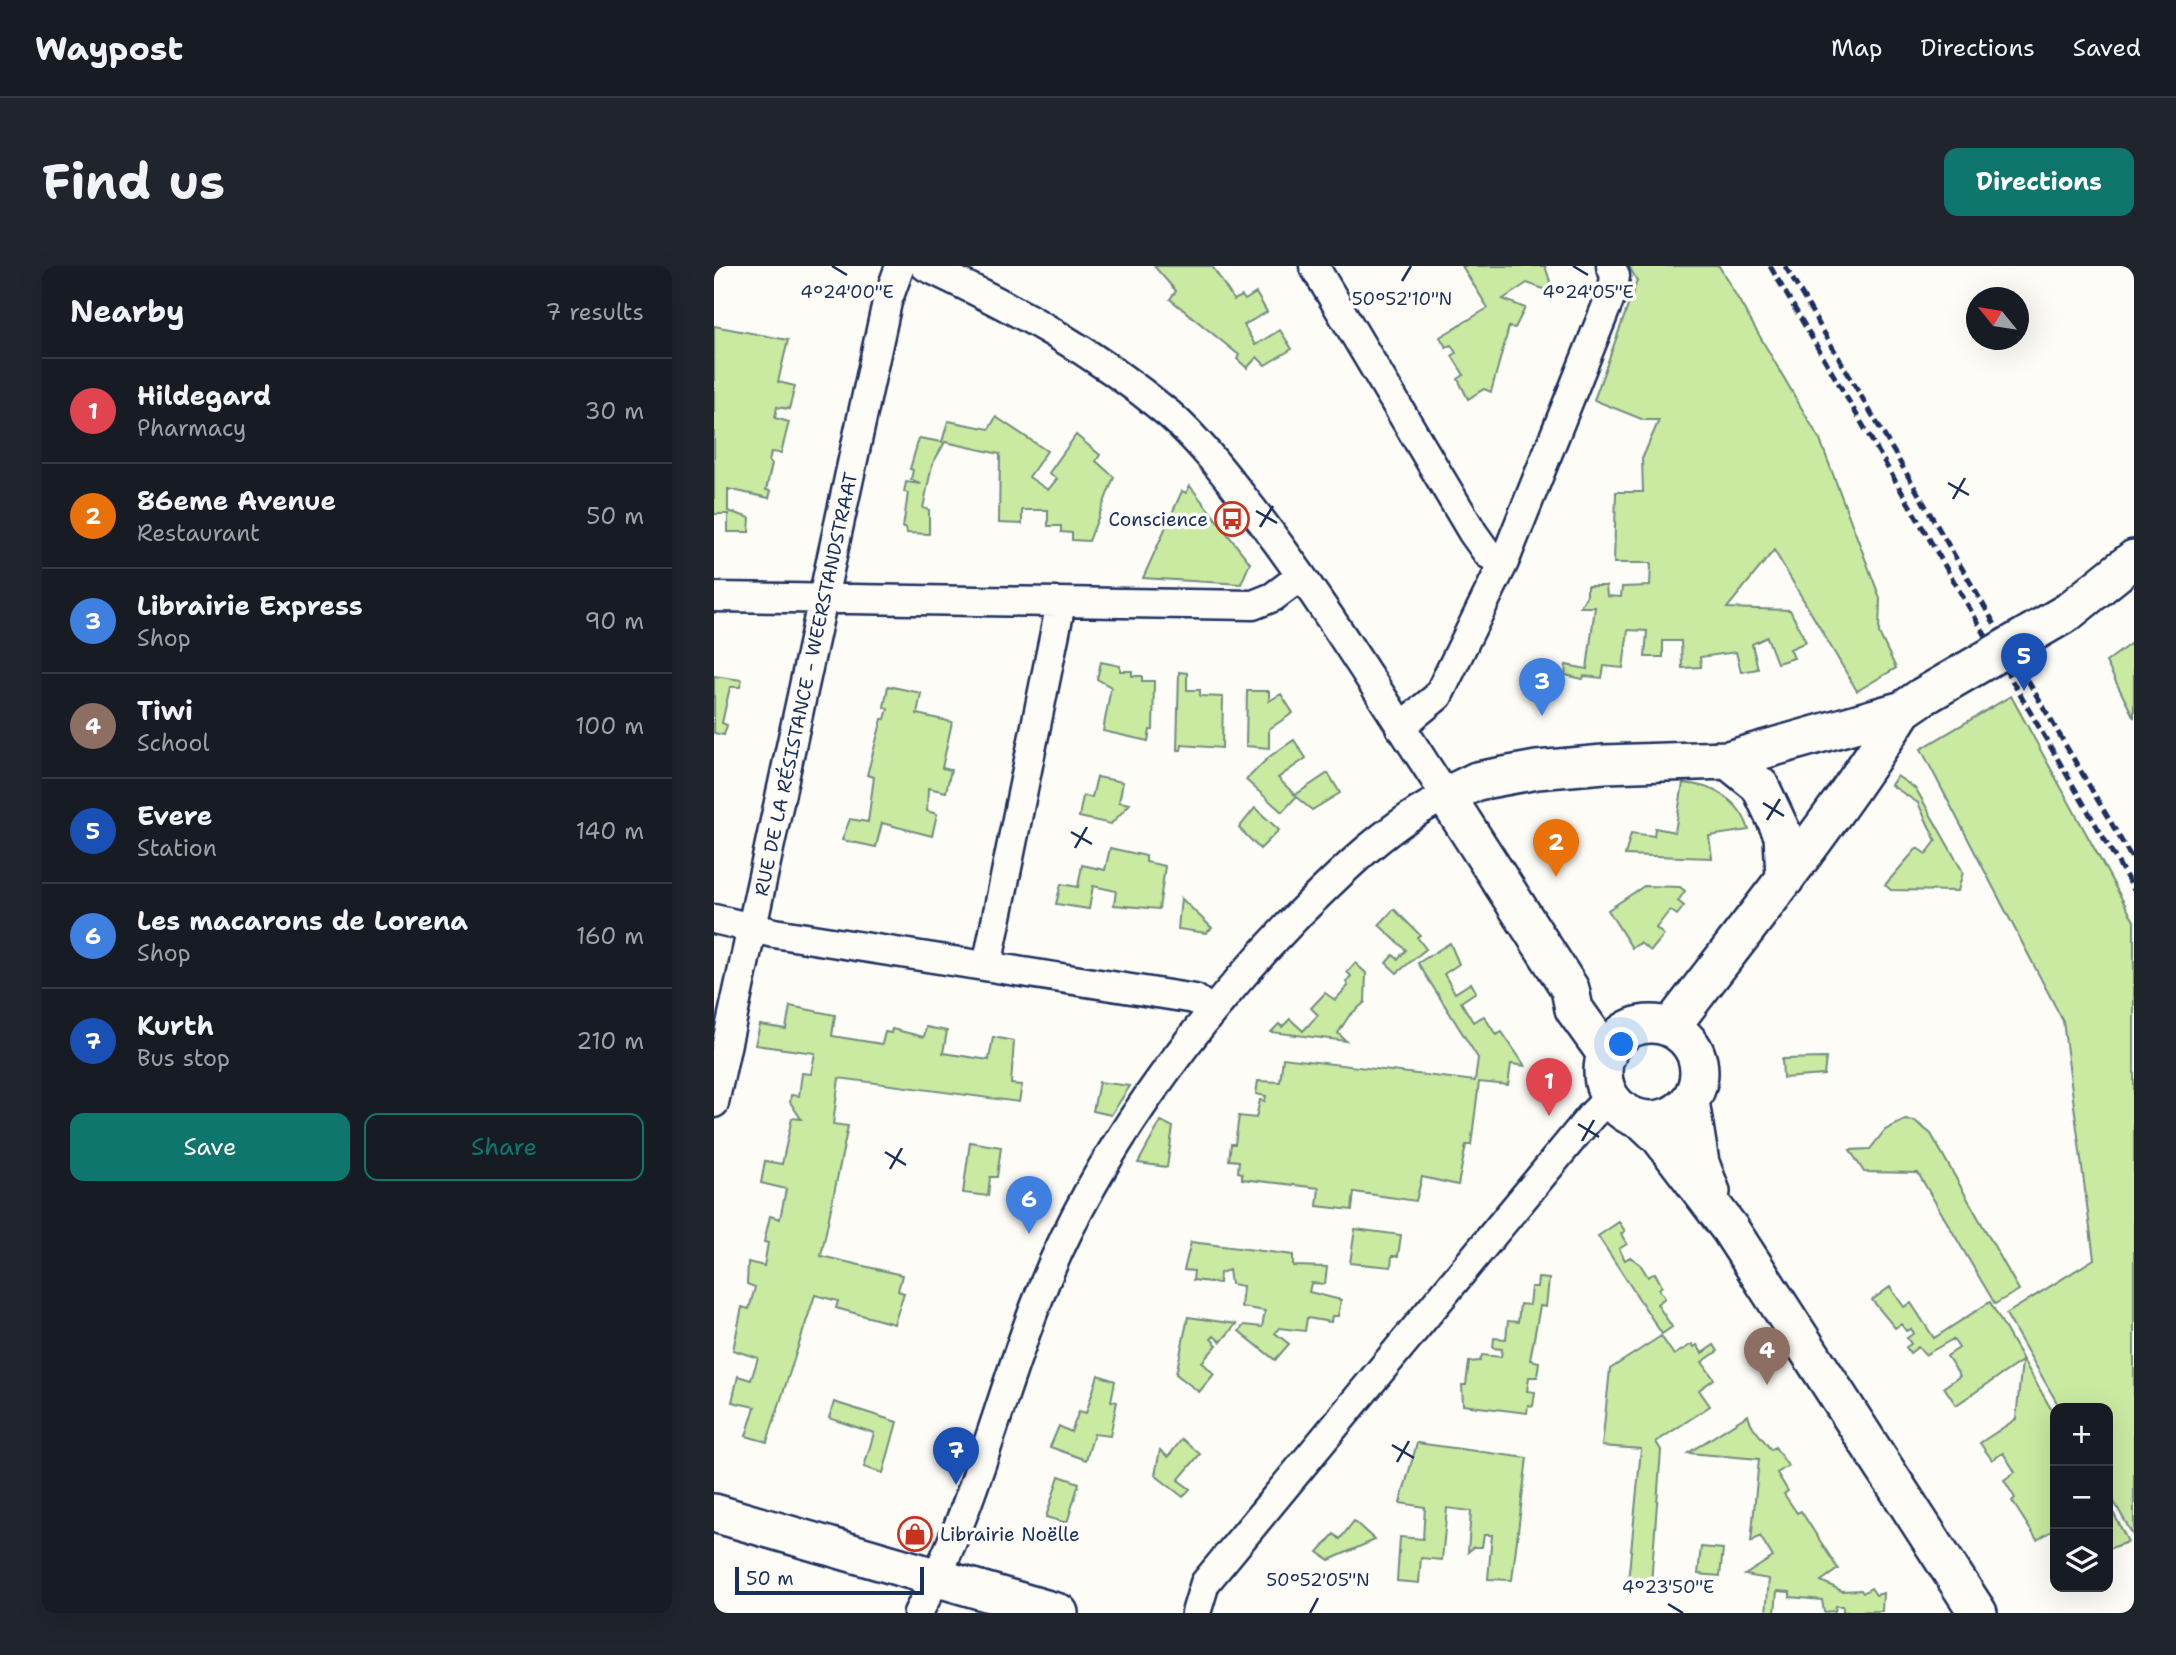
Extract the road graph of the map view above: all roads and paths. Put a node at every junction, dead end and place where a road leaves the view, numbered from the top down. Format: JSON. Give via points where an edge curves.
{"nodes":[{"id":1,"x":900,"y":266,"type":"edge"},
{"id":2,"x":925,"y":266,"type":"edge"},
{"id":3,"x":1314,"y":266,"type":"edge"},
{"id":4,"x":1611,"y":266,"type":"edge"},
{"id":5,"x":2134,"y":559,"type":"edge"},
{"id":6,"x":1504,"y":562,"type":"junction"},
{"id":7,"x":1301,"y":576,"type":"junction"},
{"id":8,"x":2134,"y":582,"type":"edge"},
{"id":9,"x":714,"y":597,"type":"edge"},
{"id":10,"x":823,"y":598,"type":"junction"},
{"id":11,"x":1061,"y":603,"type":"junction"},
{"id":12,"x":2068,"y":612,"type":"junction"},
{"id":13,"x":1913,"y":704,"type":"junction"},
{"id":14,"x":1401,"y":727,"type":"junction"},
{"id":15,"x":1728,"y":760,"type":"junction"},
{"id":16,"x":1446,"y":796,"type":"junction"},
{"id":17,"x":1785,"y":879,"type":"junction"},
{"id":18,"x":714,"y":919,"type":"edge"},
{"id":19,"x":753,"y":929,"type":"junction"},
{"id":20,"x":987,"y":966,"type":"junction"},
{"id":21,"x":1212,"y":1011,"type":"junction"},
{"id":22,"x":1670,"y":1028,"type":"junction"},
{"id":23,"x":1616,"y":1044,"type":"junction"},
{"id":24,"x":1610,"y":1097,"type":"junction"},
{"id":25,"x":1690,"y":1101,"type":"junction"},
{"id":26,"x":714,"y":1103,"type":"edge"},
{"id":27,"x":1642,"y":1120,"type":"junction"},
{"id":28,"x":1718,"y":1213,"type":"junction"},
{"id":29,"x":714,"y":1513,"type":"edge"},
{"id":30,"x":938,"y":1577,"type":"junction"},
{"id":31,"x":918,"y":1613,"type":"edge"},
{"id":32,"x":1059,"y":1613,"type":"edge"},
{"id":33,"x":1196,"y":1613,"type":"edge"},
{"id":34,"x":1978,"y":1613,"type":"edge"}],
"edges":[{"from":1,"to":10,"type":"street","name":"RUE DE LA RÉSISTANCE - WEERSTANDSTRAAT","via":[[887,302]]},
{"from":2,"to":7,"type":"street","via":[[1039,321],[1171,416],[1212,457]]},
{"from":3,"to":6,"type":"street","via":[[1473,533],[1488,554]]},
{"from":4,"to":6,"type":"street","via":[[1613,290]]},
{"from":5,"to":12,"type":"street"},
{"from":6,"to":14,"type":"street","via":[[1438,696]]},
{"from":7,"to":11,"type":"street","via":[[1273,597],[1253,604]]},
{"from":7,"to":14,"type":"street"},
{"from":8,"to":12,"type":"street"},
{"from":9,"to":10,"type":"street"},
{"from":10,"to":11,"type":"street"},
{"from":10,"to":19,"type":"street","name":"RUE DE LA RÉSISTANCE - WEERSTANDSTRAAT"},
{"from":11,"to":20,"type":"street"},
{"from":12,"to":13,"type":"street","bridge":true},
{"from":13,"to":15,"type":"street"},
{"from":13,"to":17,"type":"street"},
{"from":14,"to":16,"type":"street"},
{"from":15,"to":16,"type":"street","via":[[1536,770],[1477,781]]},
{"from":15,"to":17,"type":"street","via":[[1760,786],[1783,835]]},
{"from":16,"to":21,"type":"street","via":[[1415,811],[1334,878]]},
{"from":16,"to":23,"type":"street","via":[[1570,989],[1574,1009]]},
{"from":17,"to":22,"type":"street"},
{"from":18,"to":19,"type":"street"},
{"from":19,"to":20,"type":"street"},
{"from":19,"to":26,"type":"street","name":"RUE DE LA RÉSISTANCE - WEERSTANDSTRAAT"},
{"from":20,"to":21,"type":"street","via":[[1195,999]]},
{"from":21,"to":30,"type":"street","via":[[1146,1101],[1065,1237],[1035,1306]]},
{"from":22,"to":23,"type":"street","via":[[1646,1025]]},
{"from":22,"to":25,"type":"street","via":[[1691,1045],[1698,1059],[1700,1074]]},
{"from":23,"to":24,"type":"street","via":[[1603,1076]]},
{"from":24,"to":27,"type":"street","via":[[1629,1115]]},
{"from":24,"to":33,"type":"street","via":[[1205,1583]]},
{"from":25,"to":27,"type":"street","via":[[1663,1119]]},
{"from":25,"to":28,"type":"street","via":[[1700,1163]]},
{"from":27,"to":28,"type":"street"},
{"from":28,"to":34,"type":"street"},
{"from":29,"to":30,"type":"street"},
{"from":30,"to":31,"type":"street"},
{"from":30,"to":32,"type":"street"}]}
